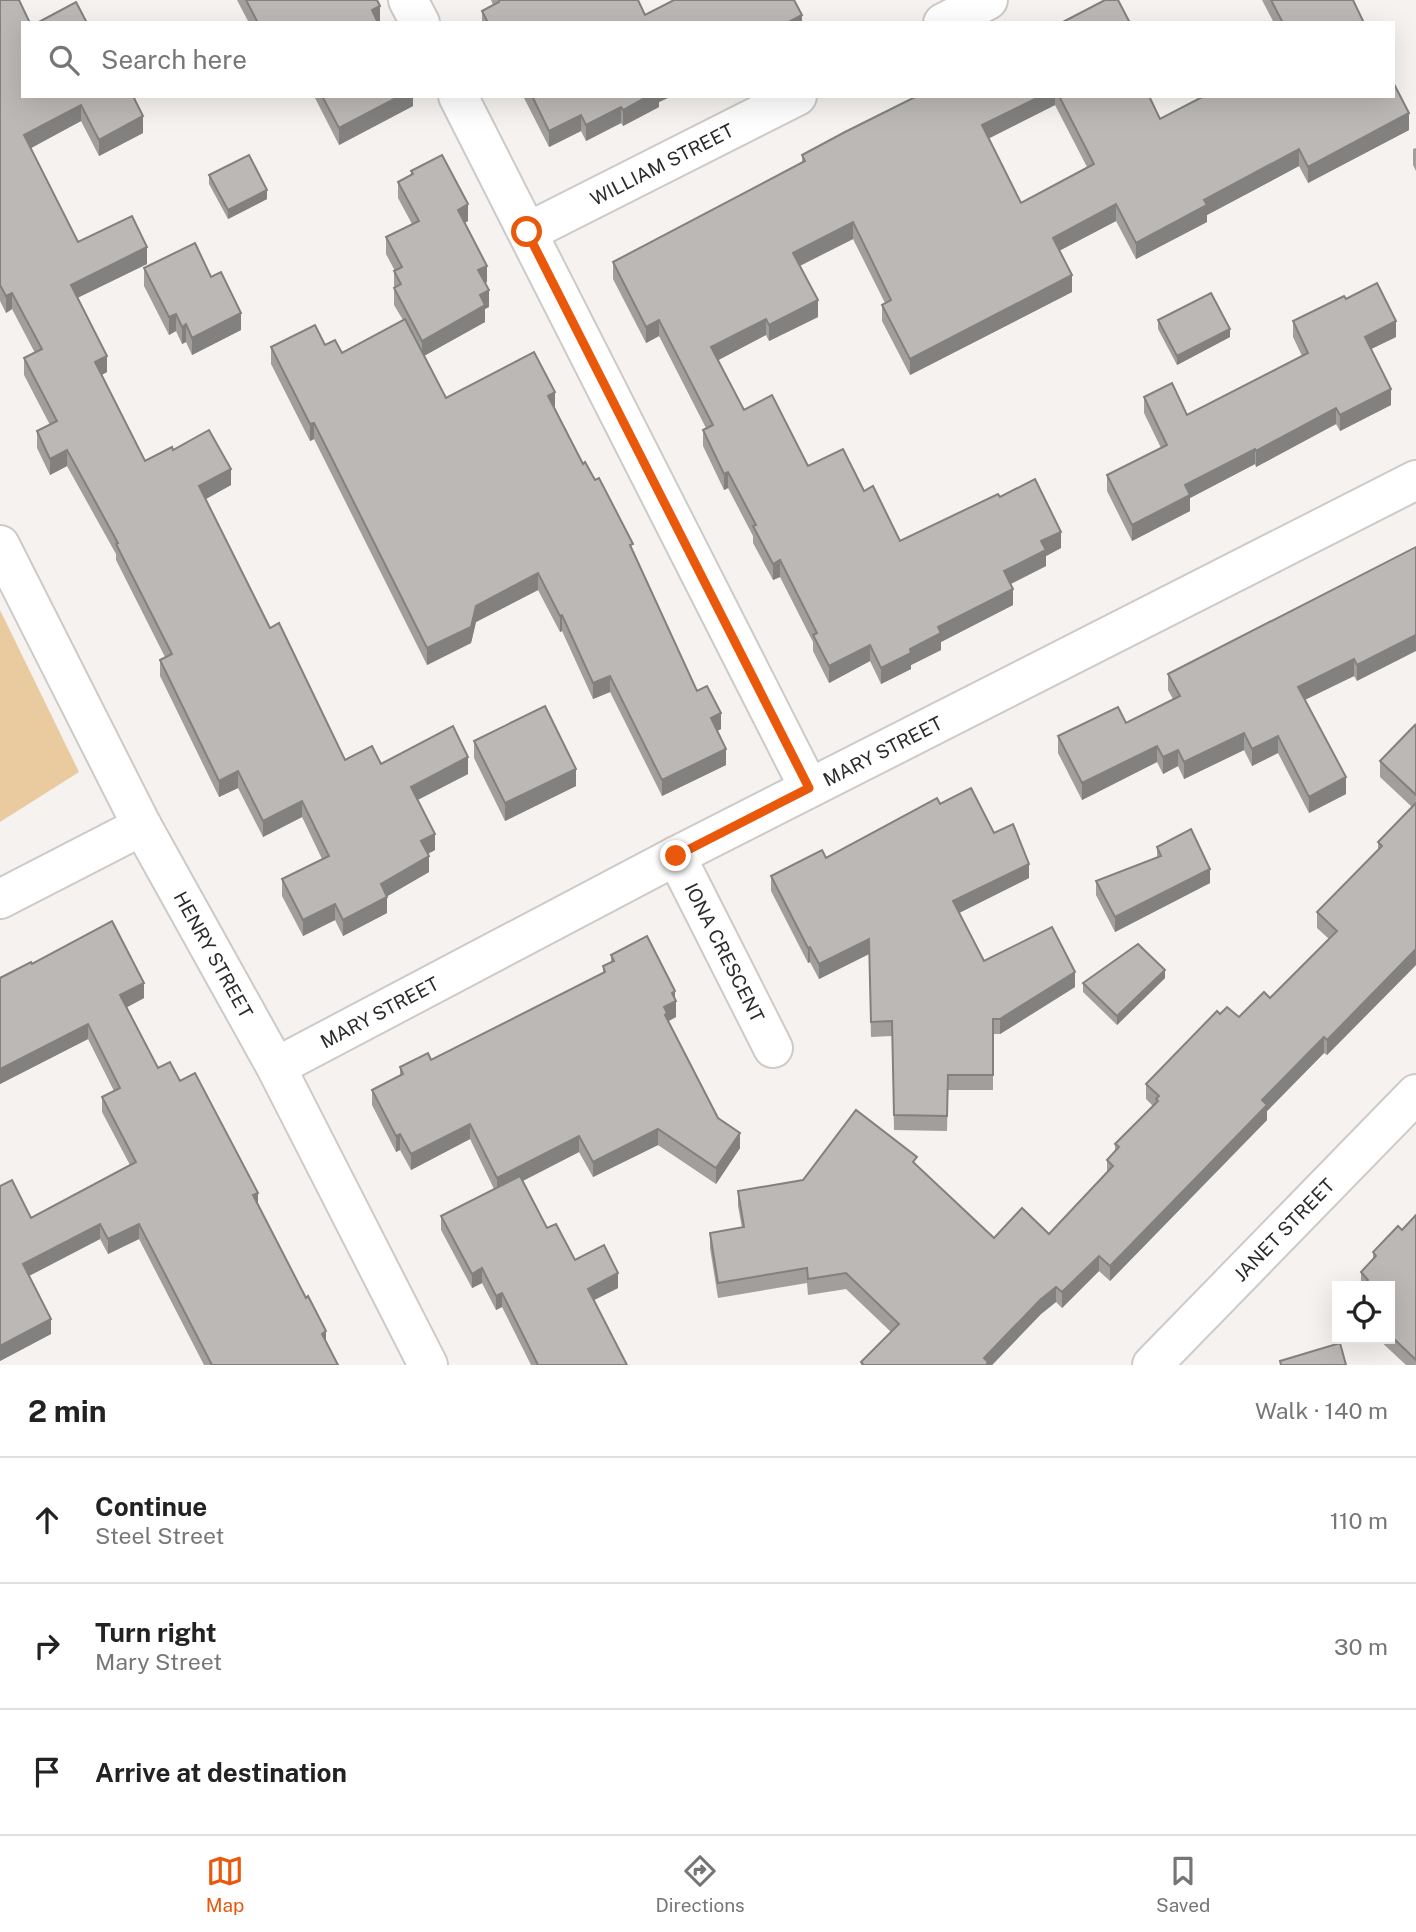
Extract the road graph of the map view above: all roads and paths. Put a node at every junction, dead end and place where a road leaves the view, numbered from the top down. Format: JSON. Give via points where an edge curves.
{"nodes":[{"id":1,"x":408,"y":0,"type":"edge"},
{"id":2,"x":988,"y":0,"type":"edge"},
{"id":3,"x":419,"y":21,"type":"edge"},
{"id":4,"x":947,"y":21,"type":"edge"},
{"id":5,"x":459,"y":98,"type":"edge"},
{"id":6,"x":793,"y":98,"type":"edge"},
{"id":7,"x":527,"y":232,"type":"junction"},
{"id":8,"x":1416,"y":480,"type":"edge"},
{"id":9,"x":0,"y":545,"type":"edge"},
{"id":10,"x":809,"y":788,"type":"junction"},
{"id":11,"x":142,"y":826,"type":"junction"},
{"id":12,"x":676,"y":856,"type":"junction"},
{"id":13,"x":0,"y":899,"type":"edge"},
{"id":14,"x":773,"y":1048,"type":"dead end"},
{"id":15,"x":276,"y":1066,"type":"junction"},
{"id":16,"x":1416,"y":1094,"type":"edge"},
{"id":17,"x":428,"y":1365,"type":"edge"},
{"id":18,"x":1152,"y":1365,"type":"edge"}],
"edges":[{"from":1,"to":3,"type":"street"},
{"from":2,"to":4,"type":"street"},
{"from":5,"to":7,"type":"street"},
{"from":6,"to":7,"type":"street","name":"WILLIAM STREET"},
{"from":7,"to":10,"type":"street"},
{"from":8,"to":10,"type":"street","name":"MARY STREET"},
{"from":9,"to":11,"type":"street","name":"HENRY STREET"},
{"from":10,"to":12,"type":"street","name":"MARY STREET"},
{"from":11,"to":13,"type":"street"},
{"from":11,"to":15,"type":"street","name":"HENRY STREET"},
{"from":12,"to":14,"type":"street","name":"IONA CRESCENT"},
{"from":12,"to":15,"type":"street","name":"MARY STREET"},
{"from":15,"to":17,"type":"street","name":"HENRY STREET"},
{"from":16,"to":18,"type":"street","name":"JANET STREET"}]}
